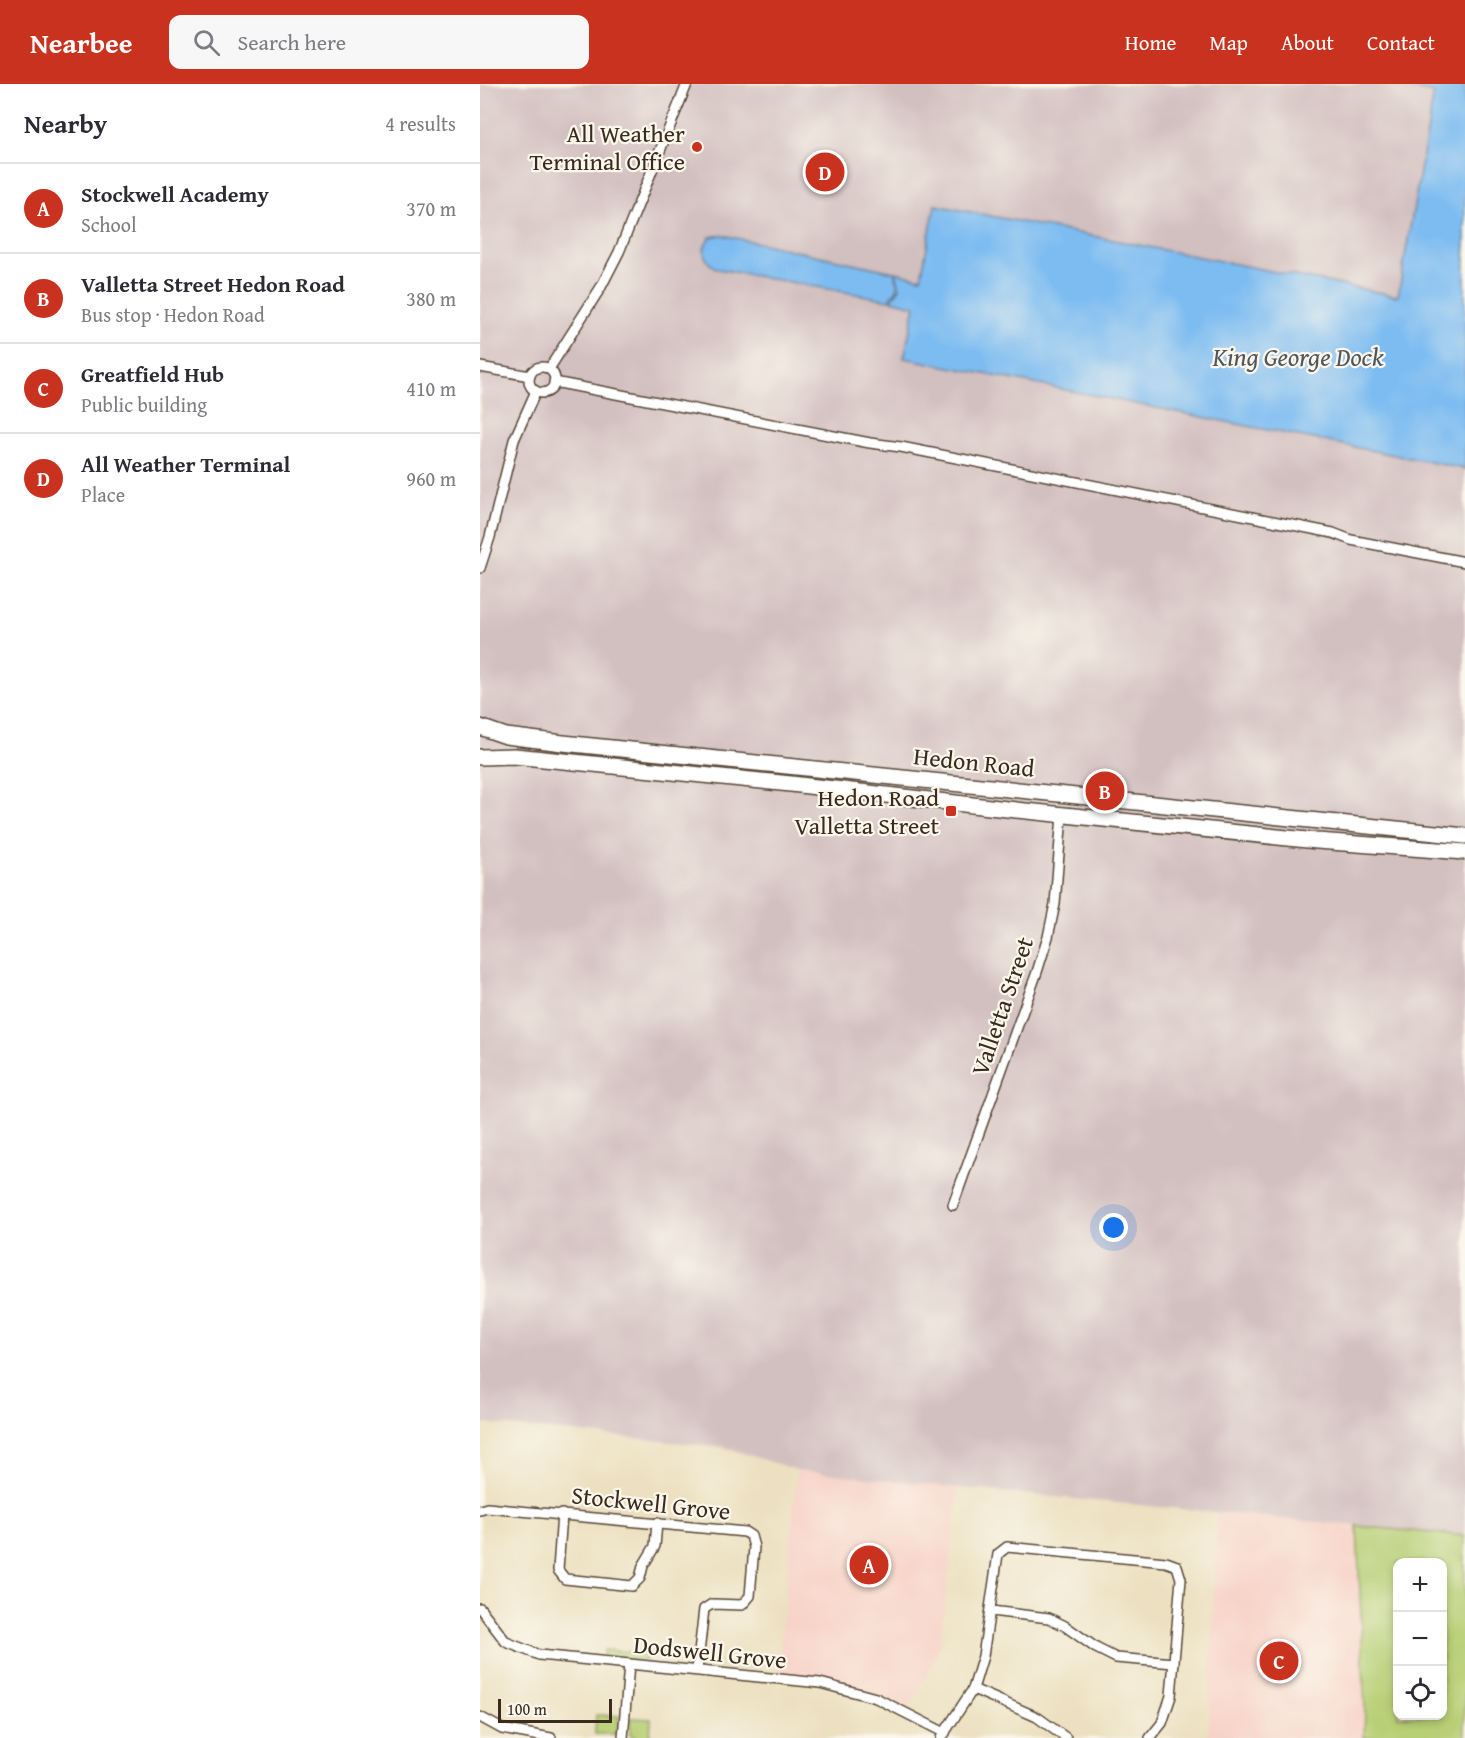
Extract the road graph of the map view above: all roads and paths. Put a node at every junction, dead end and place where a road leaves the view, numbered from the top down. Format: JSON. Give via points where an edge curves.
{"nodes":[{"id":1,"x":687,"y":84,"type":"edge"},
{"id":2,"x":480,"y":367,"type":"edge"},
{"id":3,"x":549,"y":369,"type":"junction"},
{"id":4,"x":530,"y":376,"type":"junction"},
{"id":5,"x":554,"y":382,"type":"junction"},
{"id":6,"x":536,"y":391,"type":"junction"},
{"id":7,"x":1465,"y":562,"type":"edge"},
{"id":8,"x":480,"y":568,"type":"edge"},
{"id":9,"x":480,"y":727,"type":"edge"},
{"id":10,"x":480,"y":757,"type":"edge"},
{"id":11,"x":1062,"y":814,"type":"junction"},
{"id":12,"x":1465,"y":836,"type":"edge"},
{"id":13,"x":1465,"y":852,"type":"edge"},
{"id":14,"x":953,"y":1205,"type":"dead end"},
{"id":15,"x":480,"y":1510,"type":"edge"},
{"id":16,"x":562,"y":1514,"type":"junction"},
{"id":17,"x":657,"y":1524,"type":"junction"},
{"id":18,"x":480,"y":1608,"type":"edge"},
{"id":19,"x":991,"y":1611,"type":"junction"},
{"id":20,"x":1174,"y":1663,"type":"junction"},
{"id":21,"x":629,"y":1664,"type":"junction"},
{"id":22,"x":697,"y":1670,"type":"junction"},
{"id":23,"x":973,"y":1689,"type":"junction"},
{"id":24,"x":480,"y":1718,"type":"edge"},
{"id":25,"x":943,"y":1735,"type":"edge"},
{"id":26,"x":551,"y":1738,"type":"edge"},
{"id":27,"x":623,"y":1738,"type":"edge"},
{"id":28,"x":1066,"y":1738,"type":"edge"},
{"id":29,"x":1150,"y":1738,"type":"edge"}],
"edges":[{"from":1,"to":3,"type":"street","via":[[619,252]]},
{"from":2,"to":4,"type":"street"},
{"from":3,"to":4,"type":"street","via":[[537,368]]},
{"from":3,"to":5,"type":"street"},
{"from":4,"to":6,"type":"street","via":[[530,385]]},
{"from":5,"to":6,"type":"street","via":[[548,391]]},
{"from":5,"to":7,"type":"street","via":[[1013,469]]},
{"from":6,"to":8,"type":"street","via":[[514,440]]},
{"from":9,"to":12,"type":"highway","name":"Hedon Road","via":[[506,736],[563,743]]},
{"from":10,"to":11,"type":"highway","name":"Hedon Road","via":[[537,758]]},
{"from":11,"to":13,"type":"highway","name":"Hedon Road"},
{"from":11,"to":14,"type":"street","name":"Valletta Street","via":[[1055,904],[1048,937]]},
{"from":15,"to":16,"type":"street","name":"Stockwell Grove"},
{"from":16,"to":17,"type":"street","name":"Stockwell Grove"},
{"from":16,"to":17,"type":"street","via":[[558,1570],[565,1579],[607,1584],[632,1586],[640,1578],[655,1546]]},
{"from":17,"to":22,"type":"street","name":"Stockwell Grove","via":[[745,1532],[754,1546],[750,1596],[742,1605],[712,1604],[704,1609]]},
{"from":18,"to":21,"type":"street","name":"Dodswell Grove","via":[[506,1642],[539,1655]]},
{"from":19,"to":20,"type":"street","via":[[1049,1617],[1116,1658]]},
{"from":19,"to":20,"type":"street","via":[[994,1568],[998,1554],[1007,1547],[1166,1562],[1177,1566],[1181,1579]]},
{"from":19,"to":23,"type":"street"},
{"from":20,"to":29,"type":"street","via":[[1171,1696],[1162,1723]]},
{"from":21,"to":22,"type":"street","name":"Dodswell Grove"},
{"from":21,"to":27,"type":"street"},
{"from":22,"to":25,"type":"street","name":"Dodswell Grove","via":[[820,1683],[876,1698]]},
{"from":23,"to":25,"type":"street"},
{"from":23,"to":28,"type":"street","via":[[1036,1717]]},
{"from":24,"to":26,"type":"street","via":[[502,1729]]}]}
